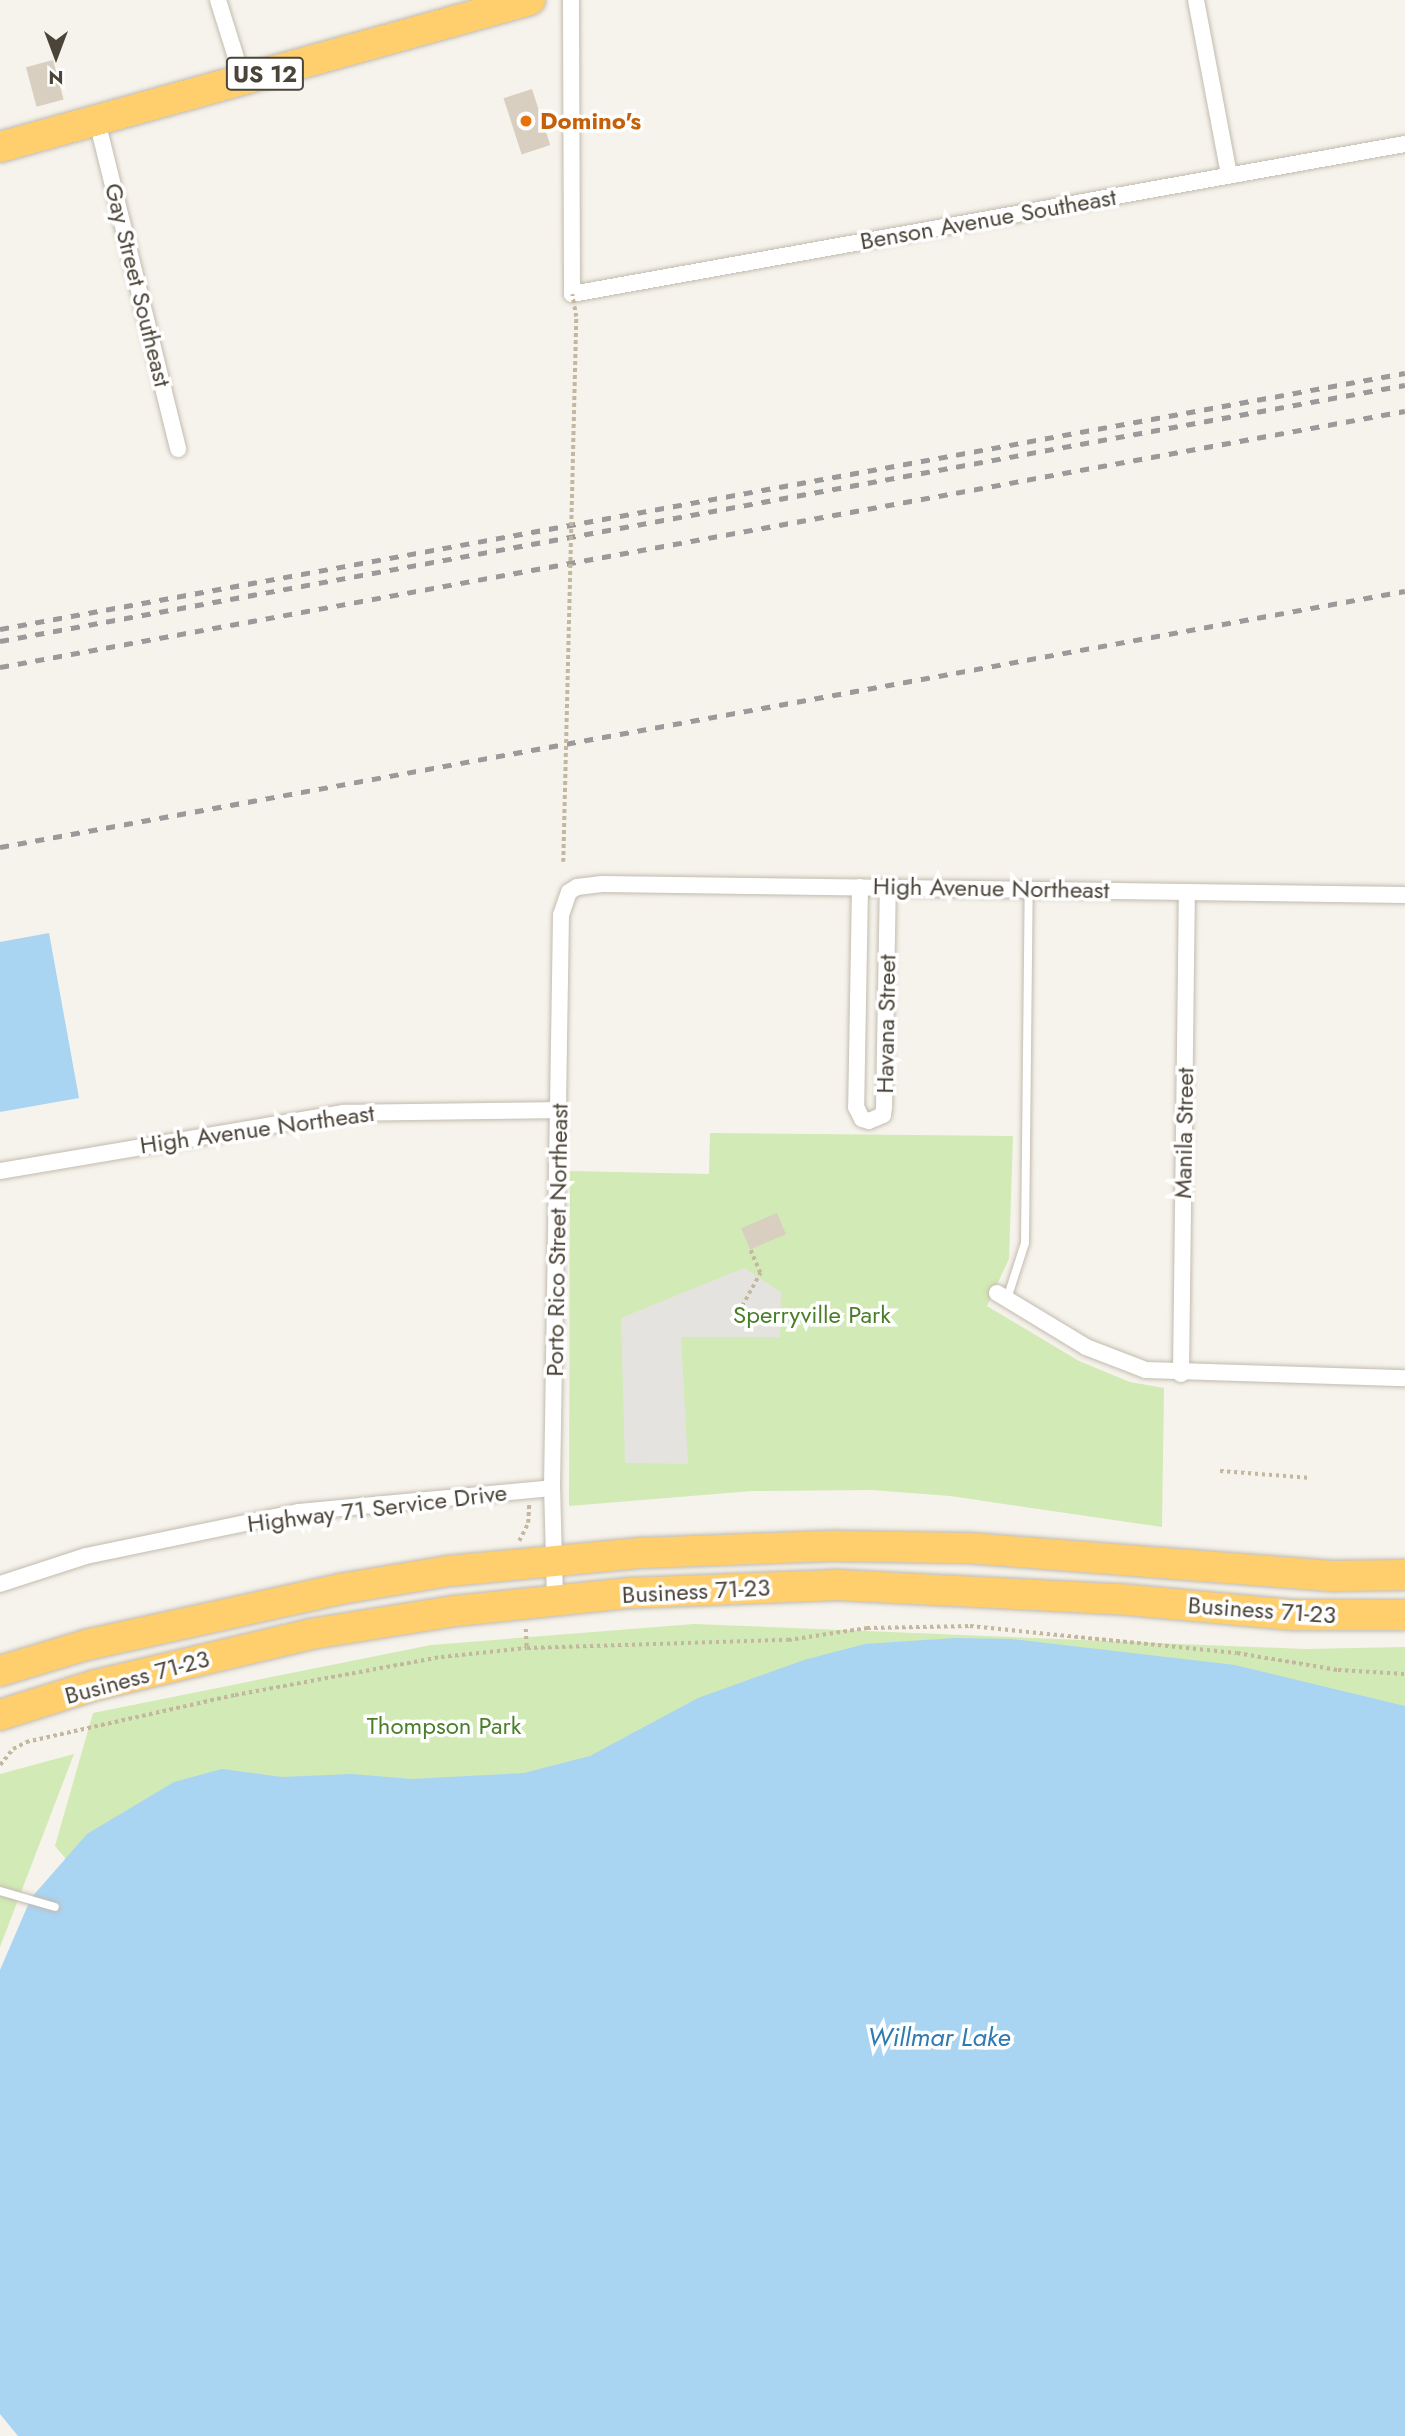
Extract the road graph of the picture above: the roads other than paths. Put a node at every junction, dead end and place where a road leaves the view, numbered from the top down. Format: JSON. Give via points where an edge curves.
{"nodes":[{"id":1,"x":218,"y":0,"type":"edge"},
{"id":2,"x":530,"y":0,"type":"edge"},
{"id":3,"x":571,"y":0,"type":"edge"},
{"id":4,"x":1196,"y":0,"type":"edge"},
{"id":5,"x":243,"y":80,"type":"junction"},
{"id":6,"x":97,"y":121,"type":"junction"},
{"id":7,"x":1405,"y":144,"type":"edge"},
{"id":8,"x":0,"y":147,"type":"edge"},
{"id":9,"x":1229,"y":175,"type":"junction"},
{"id":10,"x":178,"y":449,"type":"dead end"},
{"id":11,"x":888,"y":886,"type":"junction"},
{"id":12,"x":577,"y":887,"type":"joint"},
{"id":13,"x":860,"y":887,"type":"junction"},
{"id":14,"x":1029,"y":888,"type":"junction"},
{"id":15,"x":1187,"y":892,"type":"junction"},
{"id":16,"x":1405,"y":895,"type":"edge"},
{"id":17,"x":558,"y":1110,"type":"junction"},
{"id":18,"x":0,"y":1171,"type":"edge"},
{"id":19,"x":1002,"y":1296,"type":"joint"},
{"id":20,"x":1181,"y":1374,"type":"junction"},
{"id":21,"x":1405,"y":1378,"type":"edge"},
{"id":22,"x":552,"y":1489,"type":"junction"},
{"id":23,"x":553,"y":1559,"type":"junction"},
{"id":24,"x":1405,"y":1576,"type":"edge"},
{"id":25,"x":0,"y":1584,"type":"edge"},
{"id":26,"x":555,"y":1599,"type":"junction"},
{"id":27,"x":1405,"y":1615,"type":"edge"},
{"id":28,"x":0,"y":1671,"type":"edge"},
{"id":29,"x":0,"y":1715,"type":"edge"},
{"id":30,"x":0,"y":1891,"type":"edge"},
{"id":31,"x":55,"y":1907,"type":"dead end"}],
"edges":[{"from":1,"to":5,"type":"street"},
{"from":2,"to":5,"type":"highway","number":"US 12"},
{"from":3,"to":9,"type":"street","name":"Benson Avenue Southeast","via":[[572,295]]},
{"from":4,"to":9,"type":"street"},
{"from":5,"to":6,"type":"highway","number":"US 12"},
{"from":6,"to":8,"type":"highway","number":"US 12"},
{"from":6,"to":10,"type":"street","name":"Gay Street Southeast"},
{"from":7,"to":9,"type":"street","name":"Benson Avenue Southeast"},
{"from":11,"to":13,"type":"street","name":"High Avenue Northeast"},
{"from":11,"to":13,"type":"street","name":"Havana Street","via":[[884,1107],[883,1115],[869,1121],[862,1119],[856,1107]]},
{"from":11,"to":14,"type":"street","name":"High Avenue Northeast"},
{"from":12,"to":13,"type":"street","name":"High Avenue Northeast"},
{"from":12,"to":17,"type":"street","name":"Porto Rico Street Northeast","via":[[563,900],[561,915]]},
{"from":14,"to":15,"type":"street","name":"High Avenue Northeast"},
{"from":14,"to":19,"type":"lane","via":[[1025,1243],[1022,1263]]},
{"from":15,"to":16,"type":"street","name":"High Avenue Northeast"},
{"from":15,"to":20,"type":"street","name":"Manila Street"},
{"from":17,"to":18,"type":"street","name":"High Avenue Northeast","via":[[344,1113]]},
{"from":17,"to":22,"type":"street","name":"Porto Rico Street Northeast"},
{"from":19,"to":20,"type":"street","via":[[1113,1359]]},
{"from":20,"to":21,"type":"street"},
{"from":22,"to":23,"type":"street","name":"Porto Rico Street Northeast"},
{"from":22,"to":25,"type":"street","name":"Highway 71 Service Drive","via":[[299,1512],[86,1556]]},
{"from":23,"to":24,"type":"highway","name":"Business 71-23","via":[[731,1548],[968,1548],[1335,1576]]},
{"from":23,"to":26,"type":"street","name":"Porto Rico Street Northeast"},
{"from":23,"to":28,"type":"highway","name":"Business 71-23","via":[[435,1573],[236,1609]]},
{"from":26,"to":27,"type":"highway","name":"Business 71-23","via":[[724,1587],[838,1586],[1118,1599],[1293,1615]]},
{"from":26,"to":29,"type":"highway","name":"Business 71-23","via":[[310,1634],[96,1685]]},
{"from":30,"to":31,"type":"lane"}]}
